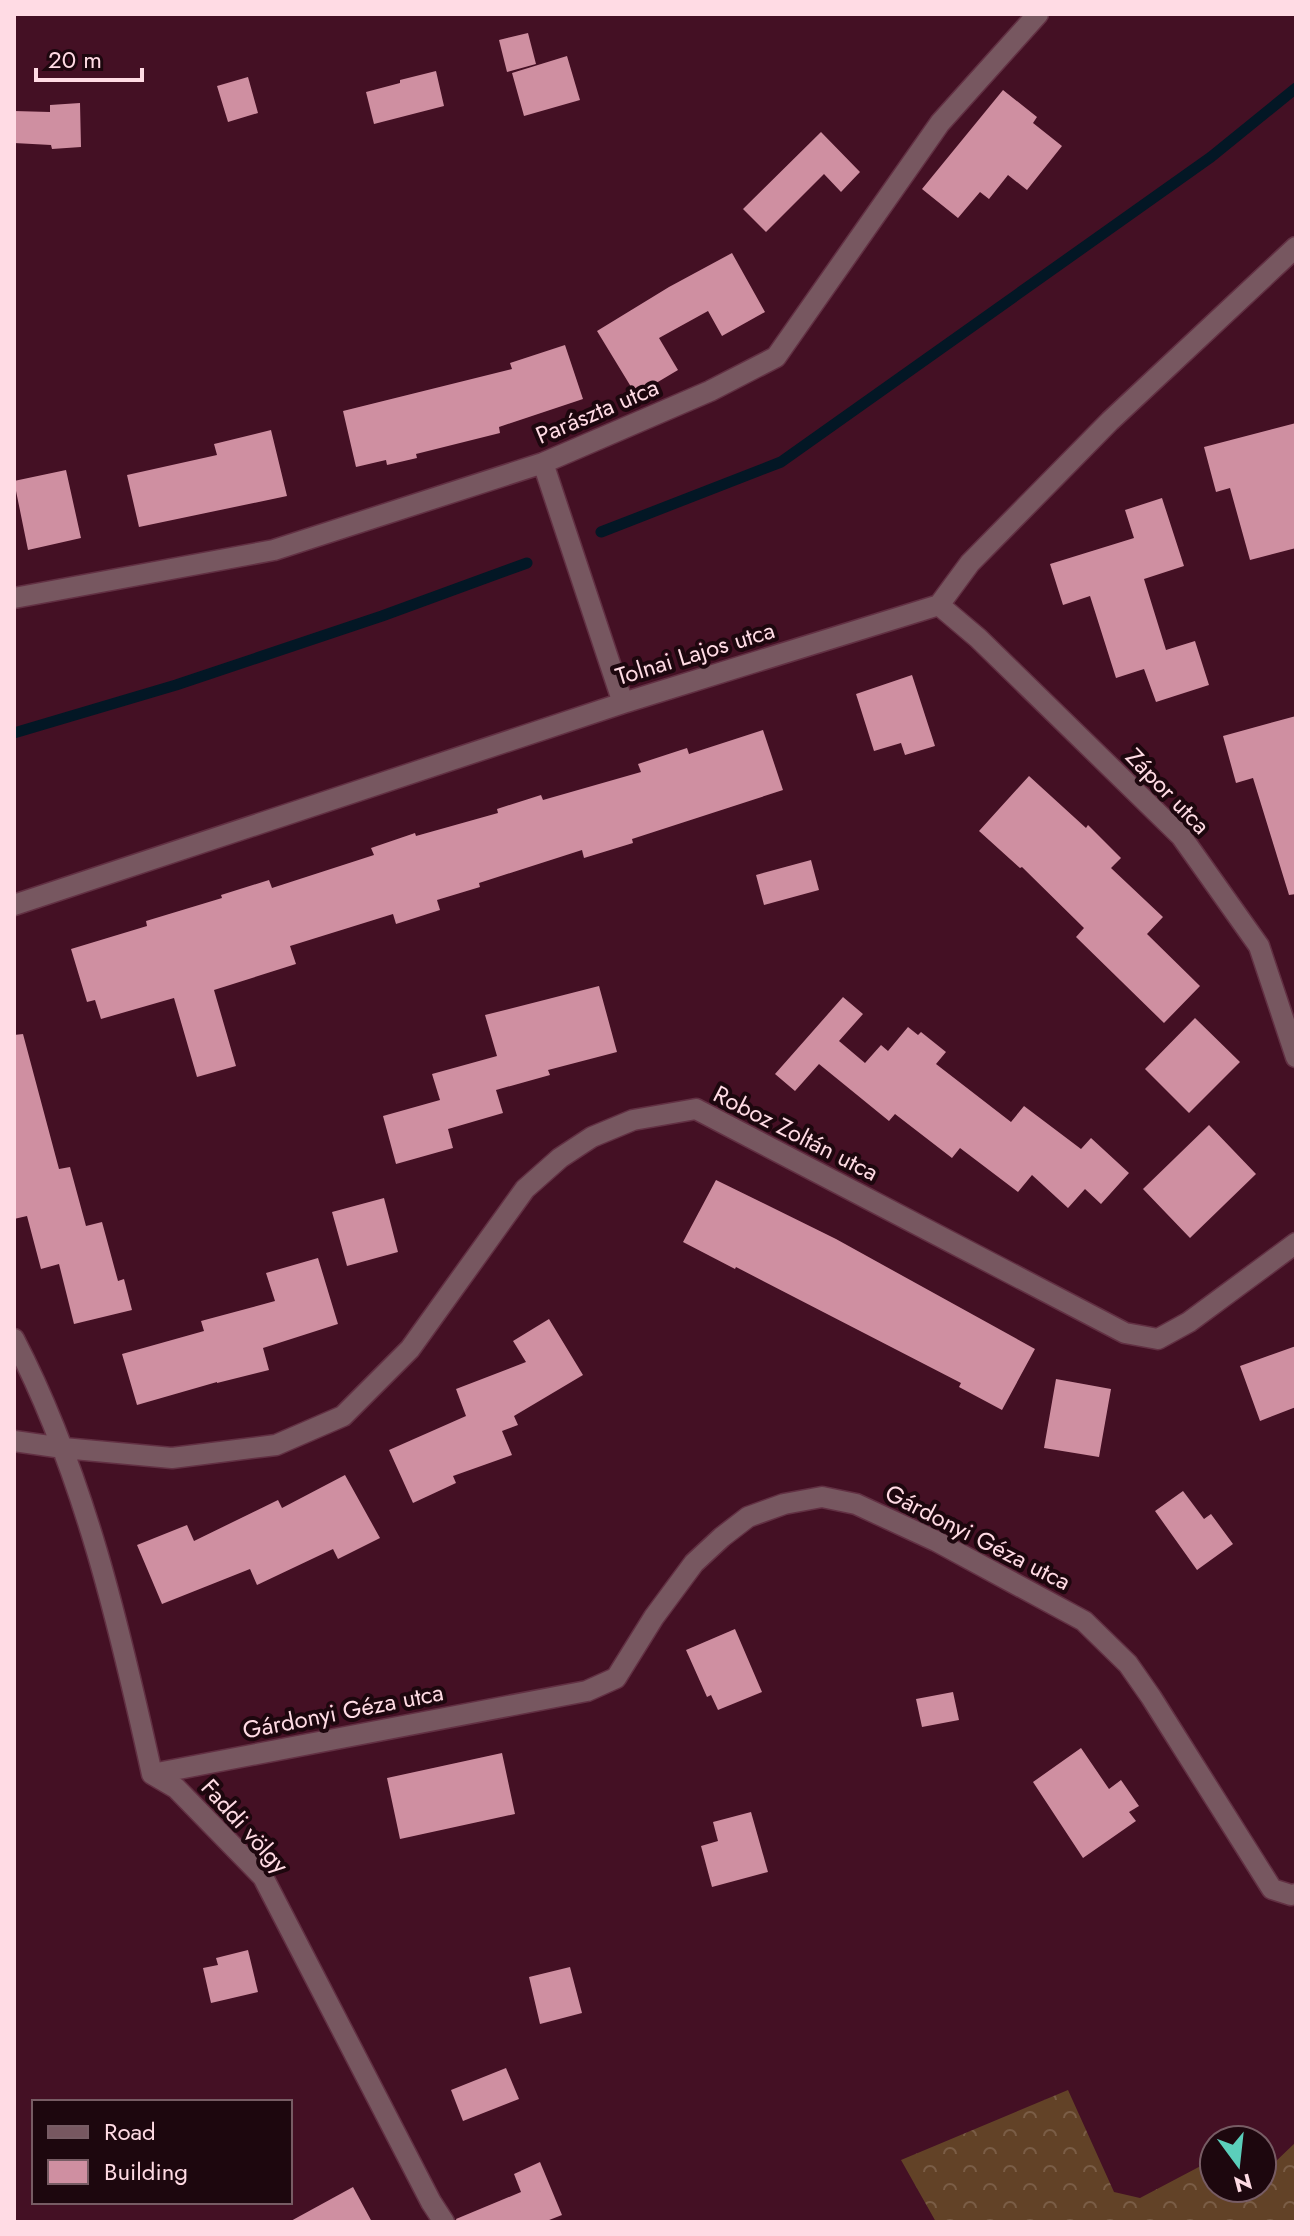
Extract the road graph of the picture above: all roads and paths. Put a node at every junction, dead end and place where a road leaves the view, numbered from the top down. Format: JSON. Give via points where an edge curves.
{"nodes":[{"id":1,"x":1038,"y":14,"type":"edge"},
{"id":2,"x":1296,"y":247,"type":"edge"},
{"id":3,"x":543,"y":463,"type":"junction"},
{"id":4,"x":14,"y":598,"type":"edge"},
{"id":5,"x":939,"y":605,"type":"junction"},
{"id":6,"x":623,"y":703,"type":"junction"},
{"id":7,"x":14,"y":905,"type":"edge"},
{"id":8,"x":1296,"y":1057,"type":"edge"},
{"id":9,"x":1296,"y":1243,"type":"edge"},
{"id":10,"x":14,"y":1339,"type":"edge"},
{"id":11,"x":14,"y":1441,"type":"edge"},
{"id":12,"x":63,"y":1448,"type":"junction"},
{"id":13,"x":152,"y":1774,"type":"junction"},
{"id":14,"x":1296,"y":1894,"type":"edge"},
{"id":15,"x":444,"y":2222,"type":"edge"}],
"edges":[{"from":1,"to":3,"type":"street","name":"Parászta utca","via":[[940,123],[776,357]]},
{"from":2,"to":5,"type":"street","via":[[1078,453],[970,563]]},
{"from":3,"to":4,"type":"street","name":"Parászta utca","via":[[274,550]]},
{"from":3,"to":6,"type":"street"},
{"from":5,"to":6,"type":"street","name":"Tolnai Lajos utca"},
{"from":5,"to":8,"type":"street","name":"Zápor utca","via":[[1181,836],[1259,946]]},
{"from":6,"to":7,"type":"street","name":"Tolnai Lajos utca"},
{"from":9,"to":12,"type":"street","name":"Roboz Zoltán utca","via":[[1158,1339],[1125,1333],[696,1109],[633,1120],[560,1158],[525,1189],[410,1349],[343,1416],[276,1445],[172,1458]]},
{"from":10,"to":12,"type":"street"},
{"from":11,"to":12,"type":"street","name":"Roboz Zoltán utca"},
{"from":12,"to":13,"type":"street","via":[[122,1640]]},
{"from":13,"to":14,"type":"street","name":"Gárdonyi Géza utca","via":[[587,1691],[616,1678],[694,1563],[722,1537],[748,1517],[822,1497],[856,1504],[936,1541],[1084,1621],[1128,1664],[1272,1889]]},
{"from":13,"to":15,"type":"street","name":"Faddi völgy","via":[[176,1788],[263,1877]]}]}
